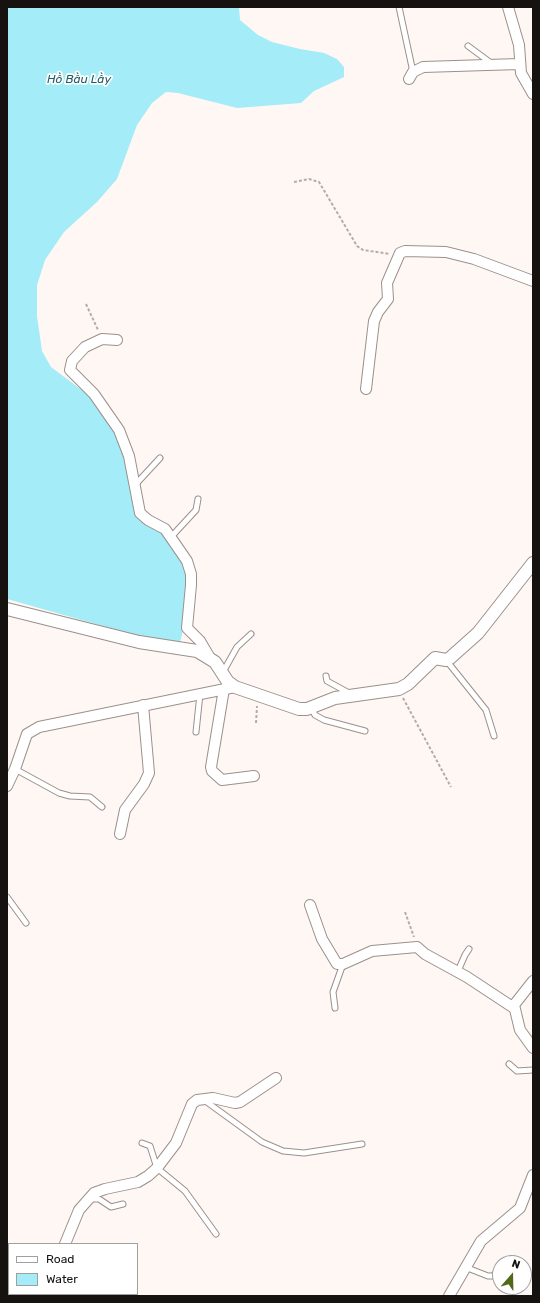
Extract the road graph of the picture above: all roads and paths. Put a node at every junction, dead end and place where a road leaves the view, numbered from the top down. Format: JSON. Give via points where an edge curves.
{"nodes":[{"id":1,"x":399,"y":7,"type":"edge"},
{"id":2,"x":508,"y":7,"type":"edge"},
{"id":3,"x":468,"y":46,"type":"dead end"},
{"id":4,"x":520,"y":64,"type":"junction"},
{"id":5,"x":493,"y":65,"type":"junction"},
{"id":6,"x":411,"y":75,"type":"joint"},
{"id":7,"x":533,"y":94,"type":"edge"},
{"id":8,"x":294,"y":182,"type":"dead end"},
{"id":9,"x":398,"y":255,"type":"junction"},
{"id":10,"x":533,"y":281,"type":"edge"},
{"id":11,"x":86,"y":304,"type":"dead end"},
{"id":12,"x":102,"y":340,"type":"junction"},
{"id":13,"x":117,"y":340,"type":"dead end"},
{"id":14,"x":366,"y":389,"type":"dead end"},
{"id":15,"x":160,"y":458,"type":"dead end"},
{"id":16,"x":134,"y":486,"type":"junction"},
{"id":17,"x":198,"y":499,"type":"dead end"},
{"id":18,"x":171,"y":536,"type":"junction"},
{"id":19,"x":533,"y":563,"type":"edge"},
{"id":20,"x":7,"y":609,"type":"edge"},
{"id":21,"x":251,"y":634,"type":"dead end"},
{"id":22,"x":210,"y":658,"type":"junction"},
{"id":23,"x":446,"y":660,"type":"junction"},
{"id":24,"x":223,"y":673,"type":"junction"},
{"id":25,"x":326,"y":676,"type":"dead end"},
{"id":26,"x":229,"y":688,"type":"junction"},
{"id":27,"x":399,"y":690,"type":"junction"},
{"id":28,"x":200,"y":694,"type":"junction"},
{"id":29,"x":353,"y":694,"type":"junction"},
{"id":30,"x":257,"y":695,"type":"junction"},
{"id":31,"x":143,"y":705,"type":"junction"},
{"id":32,"x":311,"y":708,"type":"junction"},
{"id":33,"x":256,"y":723,"type":"dead end"},
{"id":34,"x":365,"y":731,"type":"dead end"},
{"id":35,"x":196,"y":732,"type":"dead end"},
{"id":36,"x":494,"y":736,"type":"dead end"},
{"id":37,"x":16,"y":769,"type":"junction"},
{"id":38,"x":254,"y":776,"type":"dead end"},
{"id":39,"x":7,"y":786,"type":"edge"},
{"id":40,"x":451,"y":787,"type":"dead end"},
{"id":41,"x":102,"y":807,"type":"dead end"},
{"id":42,"x":120,"y":834,"type":"dead end"},
{"id":43,"x":7,"y":897,"type":"edge"},
{"id":44,"x":310,"y":905,"type":"dead end"},
{"id":45,"x":405,"y":912,"type":"dead end"},
{"id":46,"x":26,"y":923,"type":"dead end"},
{"id":47,"x":417,"y":948,"type":"junction"},
{"id":48,"x":469,"y":949,"type":"dead end"},
{"id":49,"x":343,"y":964,"type":"junction"},
{"id":50,"x":458,"y":971,"type":"junction"},
{"id":51,"x":533,"y":981,"type":"edge"},
{"id":52,"x":335,"y":1008,"type":"dead end"},
{"id":53,"x":514,"y":1008,"type":"junction"},
{"id":54,"x":533,"y":1048,"type":"edge"},
{"id":55,"x":509,"y":1064,"type":"dead end"},
{"id":56,"x":533,"y":1070,"type":"edge"},
{"id":57,"x":276,"y":1078,"type":"dead end"},
{"id":58,"x":203,"y":1099,"type":"junction"},
{"id":59,"x":142,"y":1143,"type":"dead end"},
{"id":60,"x":362,"y":1144,"type":"dead end"},
{"id":61,"x":157,"y":1168,"type":"junction"},
{"id":62,"x":533,"y":1175,"type":"edge"},
{"id":63,"x":88,"y":1199,"type":"junction"},
{"id":64,"x":123,"y":1204,"type":"dead end"},
{"id":65,"x":216,"y":1234,"type":"dead end"},
{"id":66,"x":65,"y":1243,"type":"edge"},
{"id":67,"x":465,"y":1267,"type":"junction"},
{"id":68,"x":492,"y":1276,"type":"edge"},
{"id":69,"x":449,"y":1296,"type":"edge"}],
"edges":[{"from":1,"to":6,"type":"lane"},
{"from":2,"to":4,"type":"street","via":[[519,45]]},
{"from":3,"to":5,"type":"lane"},
{"from":4,"to":5,"type":"street"},
{"from":4,"to":7,"type":"street","via":[[522,78]]},
{"from":5,"to":6,"type":"street","via":[[423,67]]},
{"from":8,"to":9,"type":"path","via":[[309,179],[323,186],[360,249]]},
{"from":9,"to":10,"type":"street","via":[[405,251],[446,252],[474,259]]},
{"from":9,"to":14,"type":"street","via":[[387,283],[388,299],[374,321]]},
{"from":11,"to":12,"type":"path"},
{"from":12,"to":13,"type":"street"},
{"from":12,"to":16,"type":"street","via":[[81,351],[72,361],[70,370],[94,394],[119,430],[129,456]]},
{"from":15,"to":16,"type":"lane"},
{"from":16,"to":18,"type":"street","via":[[140,512]]},
{"from":17,"to":18,"type":"lane","via":[[196,510]]},
{"from":18,"to":22,"type":"street","via":[[187,561],[191,574],[187,628],[200,640]]},
{"from":19,"to":23,"type":"street","via":[[496,613],[478,633]]},
{"from":20,"to":22,"type":"street","via":[[140,642],[197,651]]},
{"from":21,"to":24,"type":"lane","via":[[234,651]]},
{"from":22,"to":24,"type":"street"},
{"from":23,"to":27,"type":"street","via":[[435,658]]},
{"from":23,"to":36,"type":"lane","via":[[486,710]]},
{"from":24,"to":26,"type":"street"},
{"from":25,"to":29,"type":"lane","via":[[327,682]]},
{"from":26,"to":28,"type":"street"},
{"from":26,"to":30,"type":"street"},
{"from":26,"to":38,"type":"street","via":[[212,771],[222,780]]},
{"from":27,"to":29,"type":"street"},
{"from":27,"to":40,"type":"path"},
{"from":28,"to":31,"type":"street"},
{"from":28,"to":35,"type":"lane"},
{"from":29,"to":32,"type":"street","via":[[326,700]]},
{"from":30,"to":32,"type":"street","via":[[299,709]]},
{"from":30,"to":33,"type":"path"},
{"from":31,"to":37,"type":"street","via":[[32,730],[23,740]]},
{"from":31,"to":42,"type":"street","via":[[149,773],[125,810]]},
{"from":32,"to":34,"type":"lane","via":[[315,715],[324,720]]},
{"from":37,"to":39,"type":"street"},
{"from":37,"to":41,"type":"lane","via":[[60,793],[90,797]]},
{"from":43,"to":46,"type":"lane"},
{"from":44,"to":49,"type":"street","via":[[322,939],[334,962]]},
{"from":45,"to":47,"type":"path"},
{"from":47,"to":49,"type":"street","via":[[372,951]]},
{"from":47,"to":50,"type":"street"},
{"from":48,"to":50,"type":"lane"},
{"from":49,"to":52,"type":"lane","via":[[333,992]]},
{"from":50,"to":53,"type":"street"},
{"from":51,"to":53,"type":"street","via":[[517,1000]]},
{"from":53,"to":54,"type":"street","via":[[520,1030]]},
{"from":55,"to":56,"type":"lane","via":[[517,1071]]},
{"from":57,"to":58,"type":"street","via":[[240,1102]]},
{"from":58,"to":60,"type":"lane","via":[[262,1142],[283,1151],[304,1153]]},
{"from":58,"to":61,"type":"street","via":[[192,1104],[176,1143]]},
{"from":59,"to":61,"type":"lane","via":[[149,1144],[153,1149]]},
{"from":61,"to":63,"type":"street","via":[[138,1182],[104,1189]]},
{"from":61,"to":65,"type":"lane","via":[[185,1191]]},
{"from":62,"to":67,"type":"street","via":[[520,1208],[481,1241]]},
{"from":63,"to":64,"type":"lane","via":[[99,1199],[111,1207]]},
{"from":63,"to":66,"type":"street","via":[[72,1224]]},
{"from":67,"to":68,"type":"lane"},
{"from":67,"to":69,"type":"street"}]}
